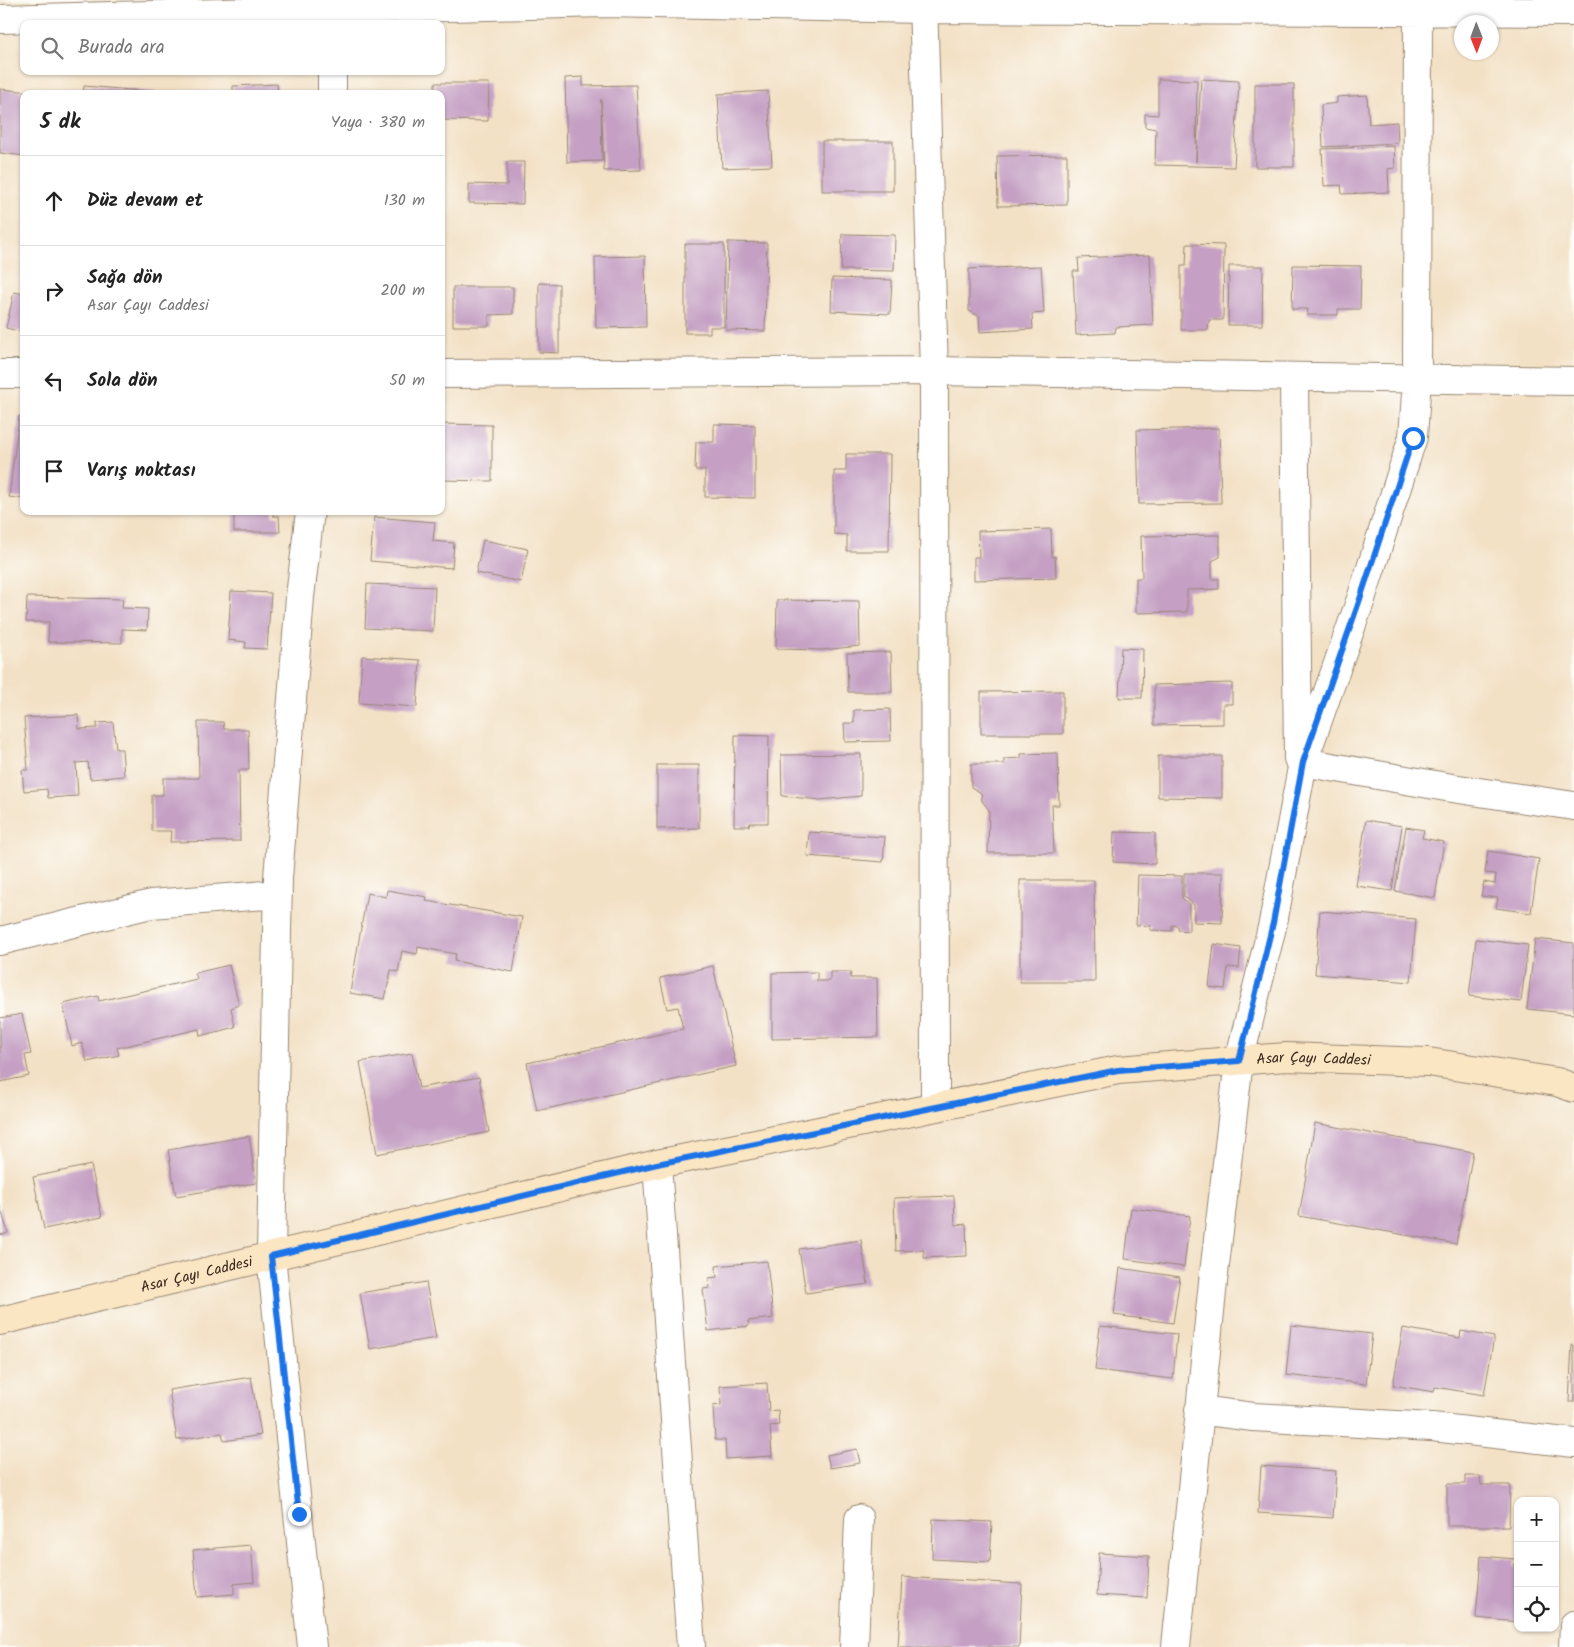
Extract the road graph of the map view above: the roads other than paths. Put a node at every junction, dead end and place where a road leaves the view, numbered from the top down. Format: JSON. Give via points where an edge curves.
{"nodes":[{"id":1,"x":603,"y":2,"type":"edge"},
{"id":2,"x":923,"y":4,"type":"edge"},
{"id":3,"x":1418,"y":5,"type":"edge"},
{"id":4,"x":266,"y":6,"type":"edge"},
{"id":5,"x":1574,"y":12,"type":"edge"},
{"id":6,"x":16,"y":13,"type":"edge"},
{"id":7,"x":332,"y":17,"type":"edge"},
{"id":8,"x":332,"y":75,"type":"edge"},
{"id":9,"x":332,"y":90,"type":"edge"},
{"id":10,"x":934,"y":371,"type":"junction"},
{"id":11,"x":0,"y":374,"type":"edge"},
{"id":12,"x":20,"y":374,"type":"edge"},
{"id":13,"x":445,"y":374,"type":"edge"},
{"id":14,"x":1294,"y":377,"type":"junction"},
{"id":15,"x":1417,"y":378,"type":"junction"},
{"id":16,"x":1574,"y":381,"type":"edge"},
{"id":17,"x":310,"y":515,"type":"edge"},
{"id":18,"x":1303,"y":762,"type":"junction"},
{"id":19,"x":1298,"y":792,"type":"junction"},
{"id":20,"x":1574,"y":806,"type":"edge"},
{"id":21,"x":278,"y":894,"type":"junction"},
{"id":22,"x":0,"y":941,"type":"edge"},
{"id":23,"x":1239,"y":1061,"type":"junction"},
{"id":24,"x":1574,"y":1088,"type":"edge"},
{"id":25,"x":936,"y":1107,"type":"junction"},
{"id":26,"x":657,"y":1164,"type":"junction"},
{"id":27,"x":271,"y":1256,"type":"junction"},
{"id":28,"x":0,"y":1321,"type":"edge"},
{"id":29,"x":1199,"y":1410,"type":"junction"},
{"id":30,"x":1574,"y":1443,"type":"edge"},
{"id":31,"x":859,"y":1519,"type":"dead end"},
{"id":32,"x":1574,"y":1625,"type":"edge"},
{"id":33,"x":312,"y":1647,"type":"edge"},
{"id":34,"x":691,"y":1647,"type":"edge"},
{"id":35,"x":854,"y":1647,"type":"edge"},
{"id":36,"x":1176,"y":1647,"type":"edge"},
{"id":37,"x":1573,"y":1647,"type":"edge"}],
"edges":[{"from":1,"to":2,"type":"street"},
{"from":1,"to":7,"type":"street"},
{"from":2,"to":3,"type":"street"},
{"from":2,"to":10,"type":"street"},
{"from":3,"to":5,"type":"street"},
{"from":3,"to":15,"type":"street"},
{"from":4,"to":6,"type":"street"},
{"from":4,"to":7,"type":"street"},
{"from":8,"to":9,"type":"street"},
{"from":10,"to":13,"type":"street"},
{"from":10,"to":14,"type":"street"},
{"from":10,"to":25,"type":"street"},
{"from":11,"to":12,"type":"street"},
{"from":14,"to":15,"type":"street"},
{"from":14,"to":19,"type":"street"},
{"from":15,"to":16,"type":"street"},
{"from":15,"to":18,"type":"street","via":[[1413,438]]},
{"from":17,"to":21,"type":"street"},
{"from":18,"to":19,"type":"street"},
{"from":18,"to":20,"type":"street"},
{"from":19,"to":23,"type":"street","via":[[1273,923]]},
{"from":21,"to":22,"type":"street","via":[[151,904]]},
{"from":21,"to":27,"type":"street"},
{"from":23,"to":24,"type":"street","name":"Asar Çayı Caddesi","via":[[1286,1057],[1428,1062],[1557,1082]]},
{"from":23,"to":25,"type":"street","name":"Asar Çayı Caddesi","via":[[1118,1070]]},
{"from":23,"to":29,"type":"street"},
{"from":25,"to":26,"type":"street","name":"Asar Çayı Caddesi"},
{"from":26,"to":27,"type":"street","name":"Asar Çayı Caddesi"},
{"from":26,"to":34,"type":"street"},
{"from":27,"to":28,"type":"street","name":"Asar Çayı Caddesi"},
{"from":27,"to":33,"type":"street"},
{"from":29,"to":30,"type":"street","via":[[1253,1417],[1432,1426]]},
{"from":29,"to":36,"type":"street"},
{"from":31,"to":35,"type":"street"},
{"from":32,"to":37,"type":"street"}]}
